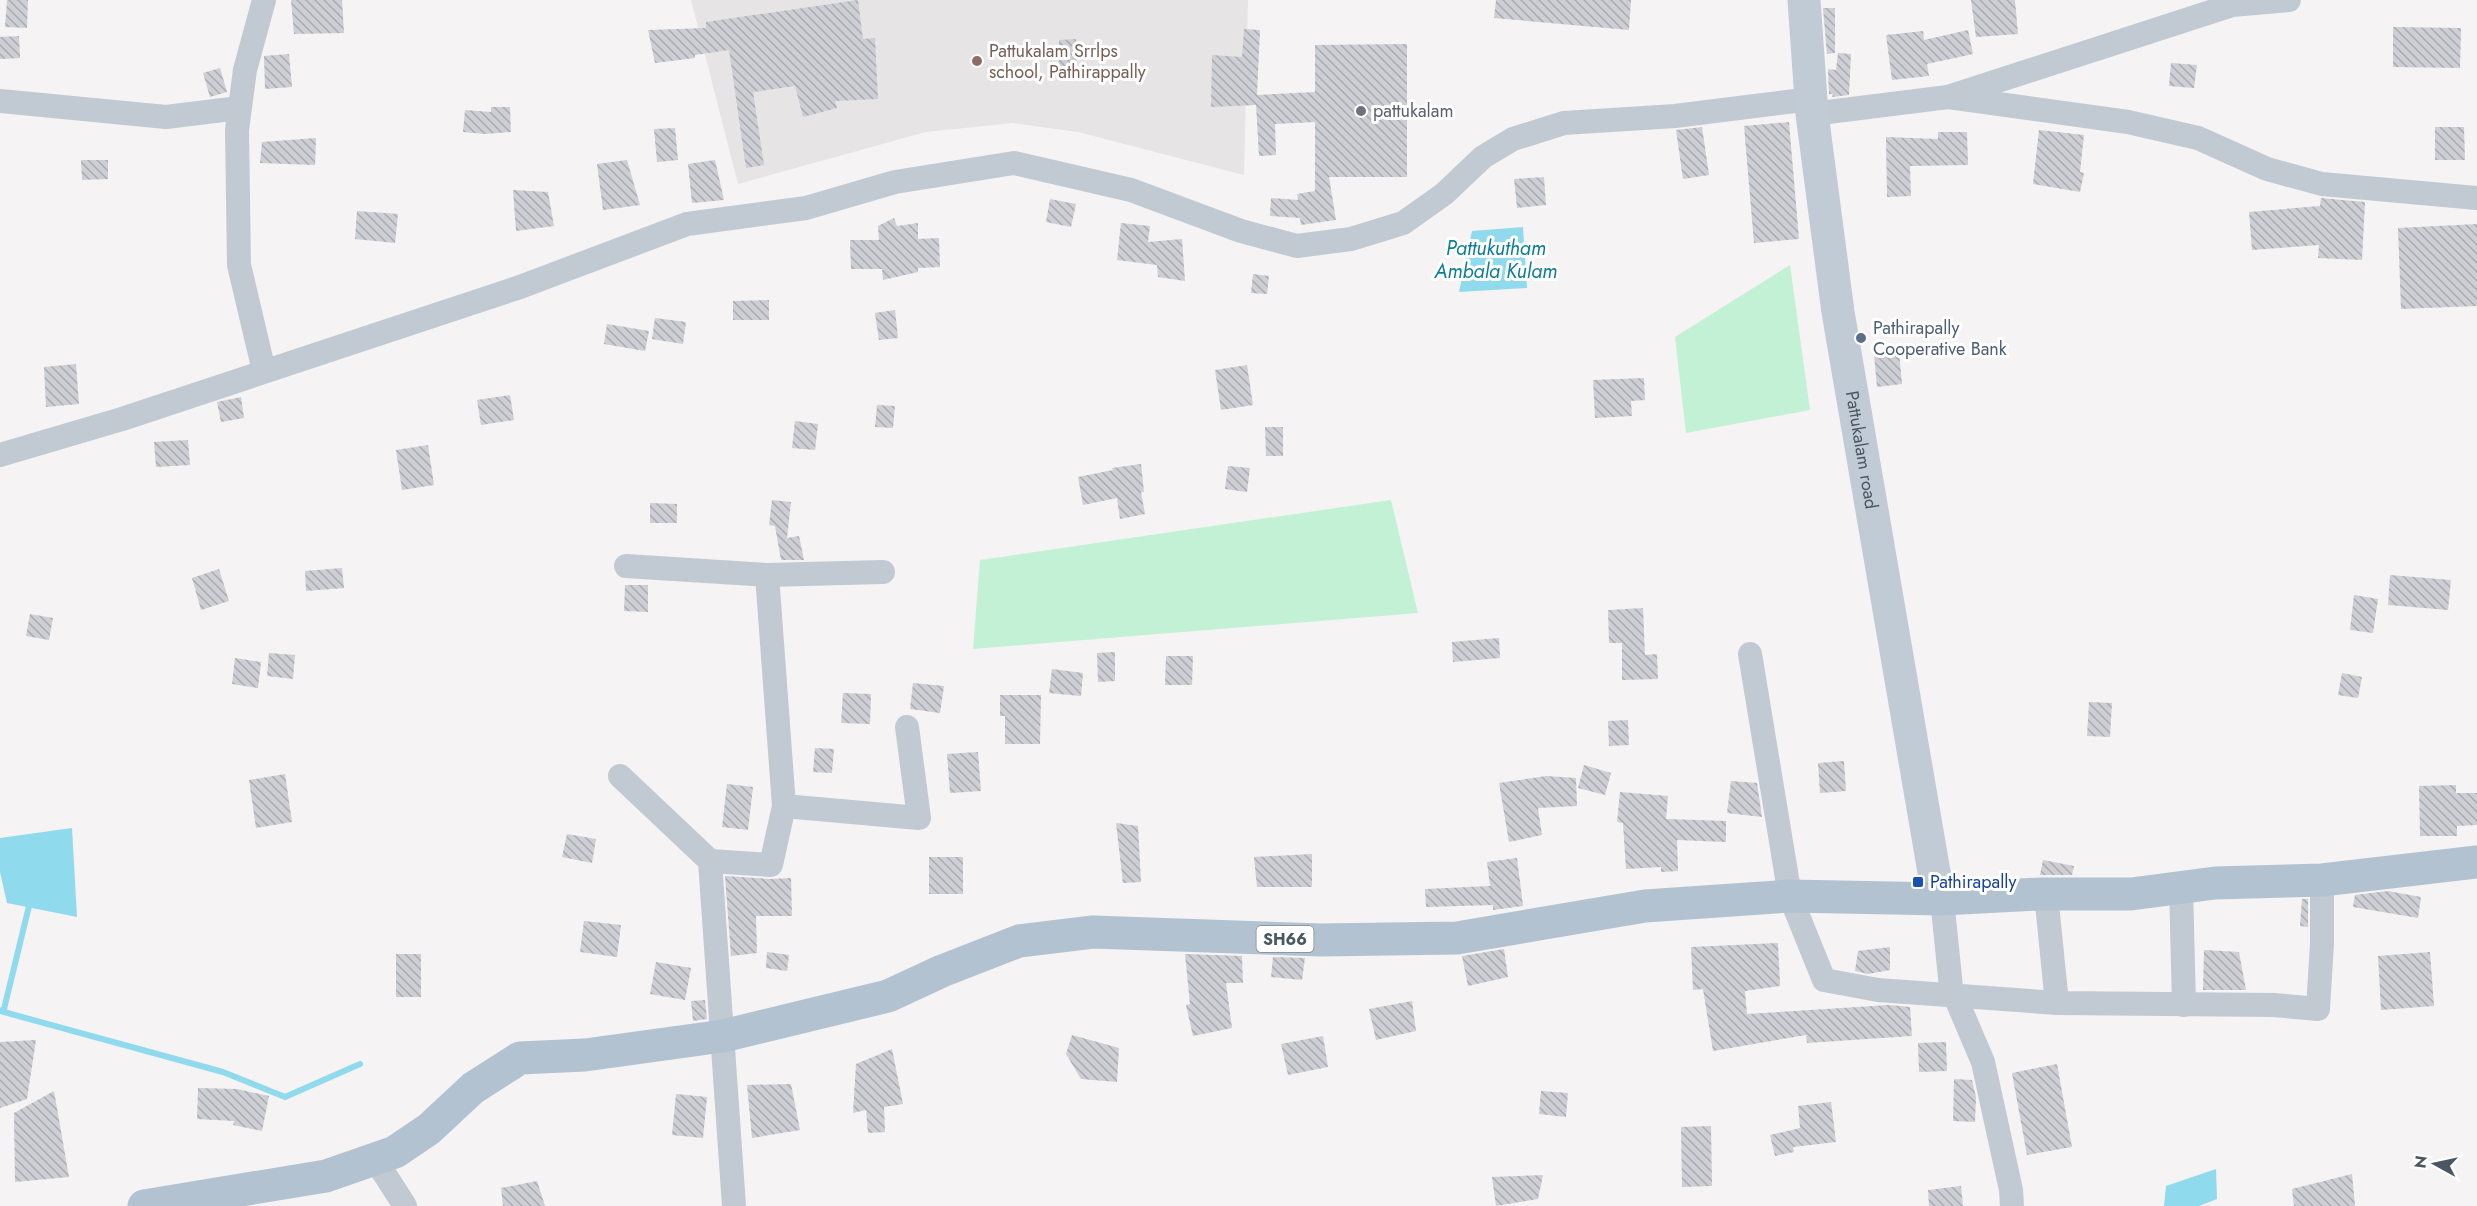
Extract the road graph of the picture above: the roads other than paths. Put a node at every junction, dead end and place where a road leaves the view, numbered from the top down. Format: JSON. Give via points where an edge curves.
{"nodes":[{"id":1,"x":264,"y":0,"type":"edge"},
{"id":2,"x":1804,"y":0,"type":"edge"},
{"id":3,"x":2289,"y":0,"type":"edge"},
{"id":4,"x":1948,"y":97,"type":"junction"},
{"id":5,"x":0,"y":102,"type":"edge"},
{"id":6,"x":1811,"y":106,"type":"junction"},
{"id":7,"x":239,"y":108,"type":"junction"},
{"id":8,"x":2477,"y":198,"type":"edge"},
{"id":9,"x":264,"y":371,"type":"junction"},
{"id":10,"x":0,"y":455,"type":"edge"},
{"id":11,"x":626,"y":566,"type":"dead end"},
{"id":12,"x":883,"y":572,"type":"dead end"},
{"id":13,"x":767,"y":575,"type":"junction"},
{"id":14,"x":1750,"y":654,"type":"dead end"},
{"id":15,"x":907,"y":727,"type":"dead end"},
{"id":16,"x":620,"y":776,"type":"dead end"},
{"id":17,"x":784,"y":806,"type":"junction"},
{"id":18,"x":710,"y":861,"type":"junction"},
{"id":19,"x":2477,"y":862,"type":"edge"},
{"id":20,"x":2322,"y":880,"type":"junction"},
{"id":21,"x":2181,"y":887,"type":"junction"},
{"id":22,"x":2046,"y":894,"type":"junction"},
{"id":23,"x":1790,"y":896,"type":"junction"},
{"id":24,"x":1942,"y":899,"type":"junction"},
{"id":25,"x":1955,"y":996,"type":"junction"},
{"id":26,"x":2057,"y":1003,"type":"junction"},
{"id":27,"x":2184,"y":1005,"type":"junction"},
{"id":28,"x":723,"y":1036,"type":"junction"},
{"id":29,"x":375,"y":1159,"type":"junction"},
{"id":30,"x":144,"y":1206,"type":"edge"},
{"id":31,"x":405,"y":1206,"type":"edge"},
{"id":32,"x":734,"y":1206,"type":"edge"},
{"id":33,"x":2012,"y":1206,"type":"edge"}],
"edges":[{"from":1,"to":7,"type":"street","via":[[244,70]]},
{"from":2,"to":6,"type":"main road","name":"Pattukalam road"},
{"from":3,"to":4,"type":"street","via":[[2232,5]]},
{"from":4,"to":6,"type":"street"},
{"from":4,"to":8,"type":"street","via":[[2128,122],[2198,138],[2267,169],[2322,184]]},
{"from":5,"to":7,"type":"street","via":[[166,117]]},
{"from":6,"to":9,"type":"street","via":[[1564,123],[1513,139],[1483,157],[1444,194],[1404,223],[1351,239],[1297,246],[1241,231],[1131,190],[1014,164],[895,182],[806,208],[687,224],[520,287]]},
{"from":6,"to":24,"type":"main road","name":"Pattukalam road","via":[[1838,312],[1934,872]]},
{"from":7,"to":9,"type":"street","via":[[239,265]]},
{"from":9,"to":10,"type":"street"},
{"from":11,"to":13,"type":"street"},
{"from":12,"to":13,"type":"street"},
{"from":13,"to":17,"type":"street"},
{"from":14,"to":23,"type":"street"},
{"from":15,"to":17,"type":"street","via":[[919,818]]},
{"from":16,"to":18,"type":"street"},
{"from":17,"to":18,"type":"street","via":[[771,865]]},
{"from":18,"to":28,"type":"street"},
{"from":19,"to":20,"type":"main road","number":"SH66"},
{"from":20,"to":21,"type":"main road","number":"SH66"},
{"from":20,"to":27,"type":"street","via":[[2318,1009]]},
{"from":21,"to":22,"type":"main road","number":"SH66","via":[[2131,894]]},
{"from":21,"to":27,"type":"street"},
{"from":22,"to":24,"type":"main road","number":"SH66"},
{"from":22,"to":26,"type":"street"},
{"from":23,"to":24,"type":"main road","number":"SH66"},
{"from":23,"to":25,"type":"street","via":[[1824,980],[1878,990]]},
{"from":23,"to":28,"type":"main road","number":"SH66","via":[[1645,906],[1457,938],[1320,940],[1094,932],[1018,941],[888,996]]},
{"from":24,"to":25,"type":"street"},
{"from":25,"to":26,"type":"street"},
{"from":25,"to":33,"type":"street","via":[[1983,1062]]},
{"from":26,"to":27,"type":"street"},
{"from":28,"to":29,"type":"main road","number":"SH66","via":[[585,1055],[520,1058],[473,1088],[429,1129],[395,1152]]},
{"from":28,"to":32,"type":"street"},
{"from":29,"to":30,"type":"main road","number":"SH66","via":[[326,1176]]},
{"from":29,"to":31,"type":"street"}]}
